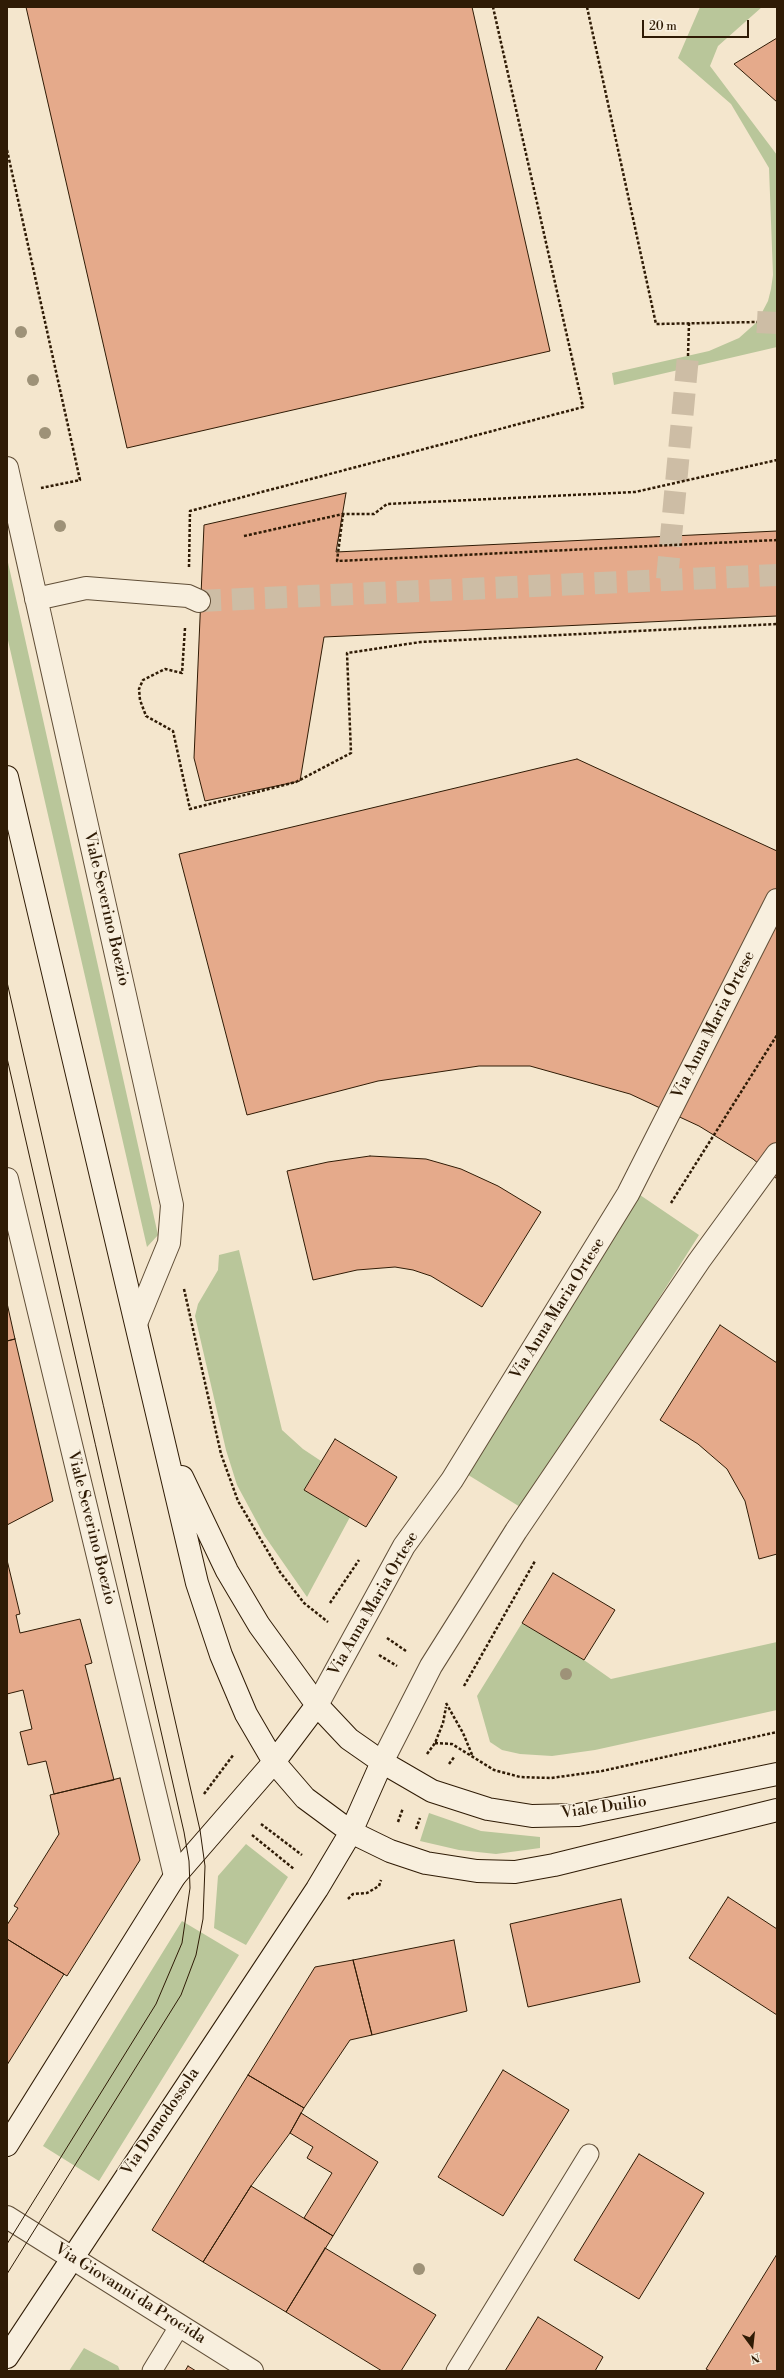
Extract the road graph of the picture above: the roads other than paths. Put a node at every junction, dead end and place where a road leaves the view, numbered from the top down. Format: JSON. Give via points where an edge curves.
{"nodes":[{"id":1,"x":7,"y":468,"type":"edge"},
{"id":2,"x":194,"y":598,"type":"tunnel mouth"},
{"id":3,"x":36,"y":599,"type":"junction"},
{"id":4,"x":7,"y":777,"type":"edge"},
{"id":5,"x":777,"y":900,"type":"edge"},
{"id":6,"x":777,"y":1154,"type":"edge"},
{"id":7,"x":7,"y":1179,"type":"edge"},
{"id":8,"x":137,"y":1321,"type":"junction"},
{"id":9,"x":164,"y":1438,"type":"junction"},
{"id":10,"x":317,"y":1705,"type":"junction"},
{"id":11,"x":274,"y":1762,"type":"junction"},
{"id":12,"x":382,"y":1762,"type":"junction"},
{"id":13,"x":777,"y":1774,"type":"edge"},
{"id":14,"x":777,"y":1810,"type":"edge"},
{"id":15,"x":351,"y":1832,"type":"junction"},
{"id":16,"x":175,"y":1876,"type":"junction"},
{"id":17,"x":7,"y":2145,"type":"edge"},
{"id":18,"x":589,"y":2154,"type":"dead end"},
{"id":19,"x":7,"y":2217,"type":"edge"},
{"id":20,"x":72,"y":2258,"type":"junction"},
{"id":21,"x":180,"y":2325,"type":"junction"},
{"id":22,"x":7,"y":2357,"type":"edge"},
{"id":23,"x":152,"y":2371,"type":"edge"},
{"id":24,"x":252,"y":2371,"type":"edge"},
{"id":25,"x":456,"y":2371,"type":"edge"}],
"edges":[{"from":1,"to":3,"type":"street","name":"Viale Severino Boezio"},
{"from":2,"to":3,"type":"street","via":[[86,588]]},
{"from":3,"to":8,"type":"street","name":"Viale Severino Boezio","via":[[172,1205],[169,1243]]},
{"from":4,"to":8,"type":"street"},
{"from":5,"to":10,"type":"street","name":"Via Anna Maria Ortese","via":[[628,1194],[452,1480],[404,1546]]},
{"from":6,"to":12,"type":"street","via":[[699,1261],[474,1596],[422,1682]]},
{"from":7,"to":16,"type":"street","name":"Viale Severino Boezio"},
{"from":8,"to":9,"type":"street"},
{"from":9,"to":10,"type":"street","via":[[227,1571],[259,1625]]},
{"from":9,"to":11,"type":"street","via":[[197,1583],[221,1655],[246,1714]]},
{"from":10,"to":11,"type":"street","name":"Via Anna Maria Ortese"},
{"from":10,"to":12,"type":"street","name":"Viale Duilio","via":[[349,1738]]},
{"from":11,"to":15,"type":"street","via":[[306,1798]]},
{"from":11,"to":16,"type":"street","name":"Via Anna Maria Ortese"},
{"from":12,"to":13,"type":"street","name":"Viale Duilio","via":[[432,1791],[488,1809],[532,1816],[586,1813]]},
{"from":12,"to":15,"type":"street","name":"Via Domodossola"},
{"from":14,"to":15,"type":"street","via":[[554,1865],[515,1872],[477,1871],[426,1863],[390,1851]]},
{"from":15,"to":20,"type":"street","name":"Via Domodossola"},
{"from":16,"to":17,"type":"street"},
{"from":18,"to":25,"type":"lane"},
{"from":19,"to":20,"type":"street","name":"Via Giovanni da Procida"},
{"from":20,"to":21,"type":"street","name":"Via Giovanni da Procida"},
{"from":20,"to":22,"type":"street","name":"Via Domodossola"},
{"from":21,"to":23,"type":"lane"},
{"from":21,"to":24,"type":"street","name":"Via Giovanni da Procida"}]}
